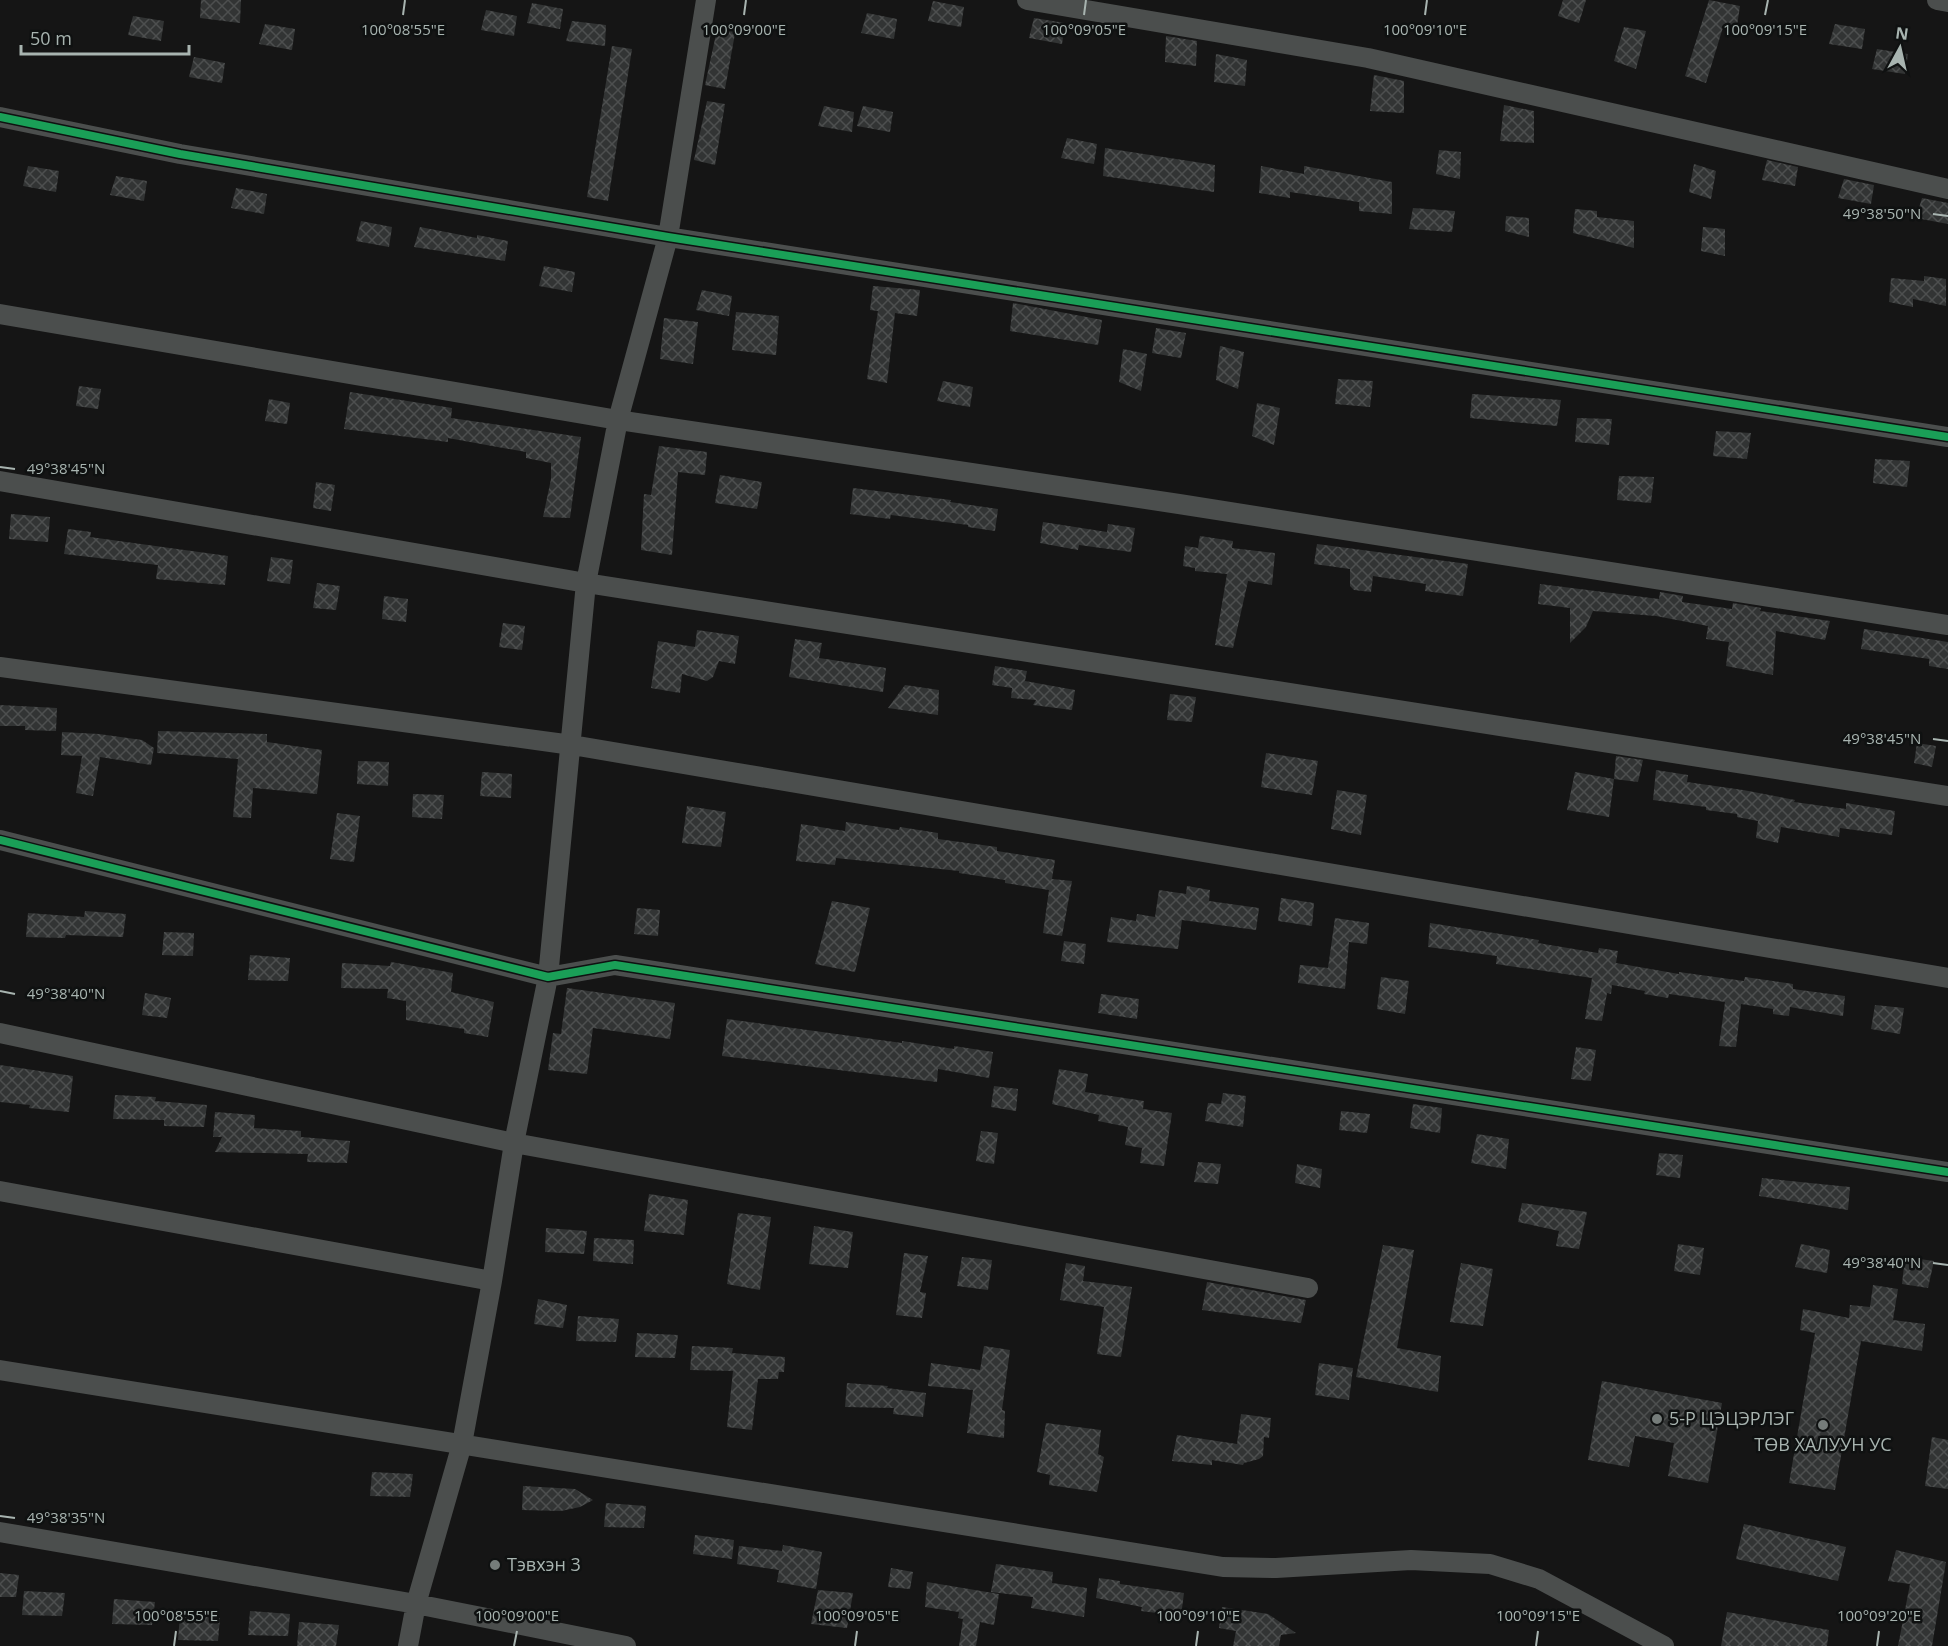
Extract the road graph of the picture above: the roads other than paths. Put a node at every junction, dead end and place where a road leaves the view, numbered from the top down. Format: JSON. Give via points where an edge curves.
{"nodes":[{"id":1,"x":706,"y":0,"type":"edge"},
{"id":2,"x":1027,"y":0,"type":"edge"},
{"id":3,"x":1937,"y":0,"type":"edge"},
{"id":4,"x":1948,"y":2,"type":"edge"},
{"id":5,"x":0,"y":117,"type":"edge"},
{"id":6,"x":1948,"y":189,"type":"edge"},
{"id":7,"x":668,"y":237,"type":"junction"},
{"id":8,"x":0,"y":314,"type":"edge"},
{"id":9,"x":618,"y":420,"type":"junction"},
{"id":10,"x":1948,"y":437,"type":"edge"},
{"id":11,"x":0,"y":481,"type":"edge"},
{"id":12,"x":586,"y":583,"type":"junction"},
{"id":13,"x":1948,"y":625,"type":"edge"},
{"id":14,"x":0,"y":667,"type":"edge"},
{"id":15,"x":572,"y":745,"type":"junction"},
{"id":16,"x":1948,"y":796,"type":"edge"},
{"id":17,"x":0,"y":840,"type":"edge"},
{"id":18,"x":548,"y":976,"type":"junction"},
{"id":19,"x":1948,"y":978,"type":"edge"},
{"id":20,"x":0,"y":1034,"type":"edge"},
{"id":21,"x":514,"y":1143,"type":"junction"},
{"id":22,"x":1948,"y":1172,"type":"edge"},
{"id":23,"x":0,"y":1191,"type":"edge"},
{"id":24,"x":492,"y":1281,"type":"junction"},
{"id":25,"x":1308,"y":1288,"type":"dead end"},
{"id":26,"x":0,"y":1370,"type":"edge"},
{"id":27,"x":462,"y":1444,"type":"junction"},
{"id":28,"x":0,"y":1532,"type":"edge"},
{"id":29,"x":416,"y":1604,"type":"junction"},
{"id":30,"x":408,"y":1646,"type":"edge"},
{"id":31,"x":626,"y":1646,"type":"edge"},
{"id":32,"x":1664,"y":1646,"type":"edge"}],
"edges":[{"from":1,"to":7,"type":"street"},
{"from":2,"to":6,"type":"street","via":[[1368,58]]},
{"from":3,"to":4,"type":"street"},
{"from":5,"to":7,"type":"street","via":[[180,154]]},
{"from":7,"to":9,"type":"street"},
{"from":7,"to":10,"type":"street"},
{"from":8,"to":9,"type":"street"},
{"from":9,"to":12,"type":"street"},
{"from":9,"to":13,"type":"street"},
{"from":11,"to":12,"type":"street"},
{"from":12,"to":15,"type":"street"},
{"from":12,"to":16,"type":"street"},
{"from":14,"to":15,"type":"street"},
{"from":15,"to":18,"type":"street"},
{"from":15,"to":19,"type":"street"},
{"from":17,"to":18,"type":"street"},
{"from":18,"to":21,"type":"street"},
{"from":18,"to":22,"type":"street","via":[[615,965]]},
{"from":20,"to":21,"type":"street"},
{"from":21,"to":24,"type":"street"},
{"from":21,"to":25,"type":"street"},
{"from":23,"to":24,"type":"street"},
{"from":24,"to":27,"type":"street"},
{"from":26,"to":27,"type":"street"},
{"from":27,"to":29,"type":"street"},
{"from":27,"to":32,"type":"street","via":[[1223,1567],[1411,1560],[1490,1563],[1539,1579]]},
{"from":28,"to":29,"type":"street"},
{"from":29,"to":30,"type":"street"},
{"from":29,"to":31,"type":"street"}]}
